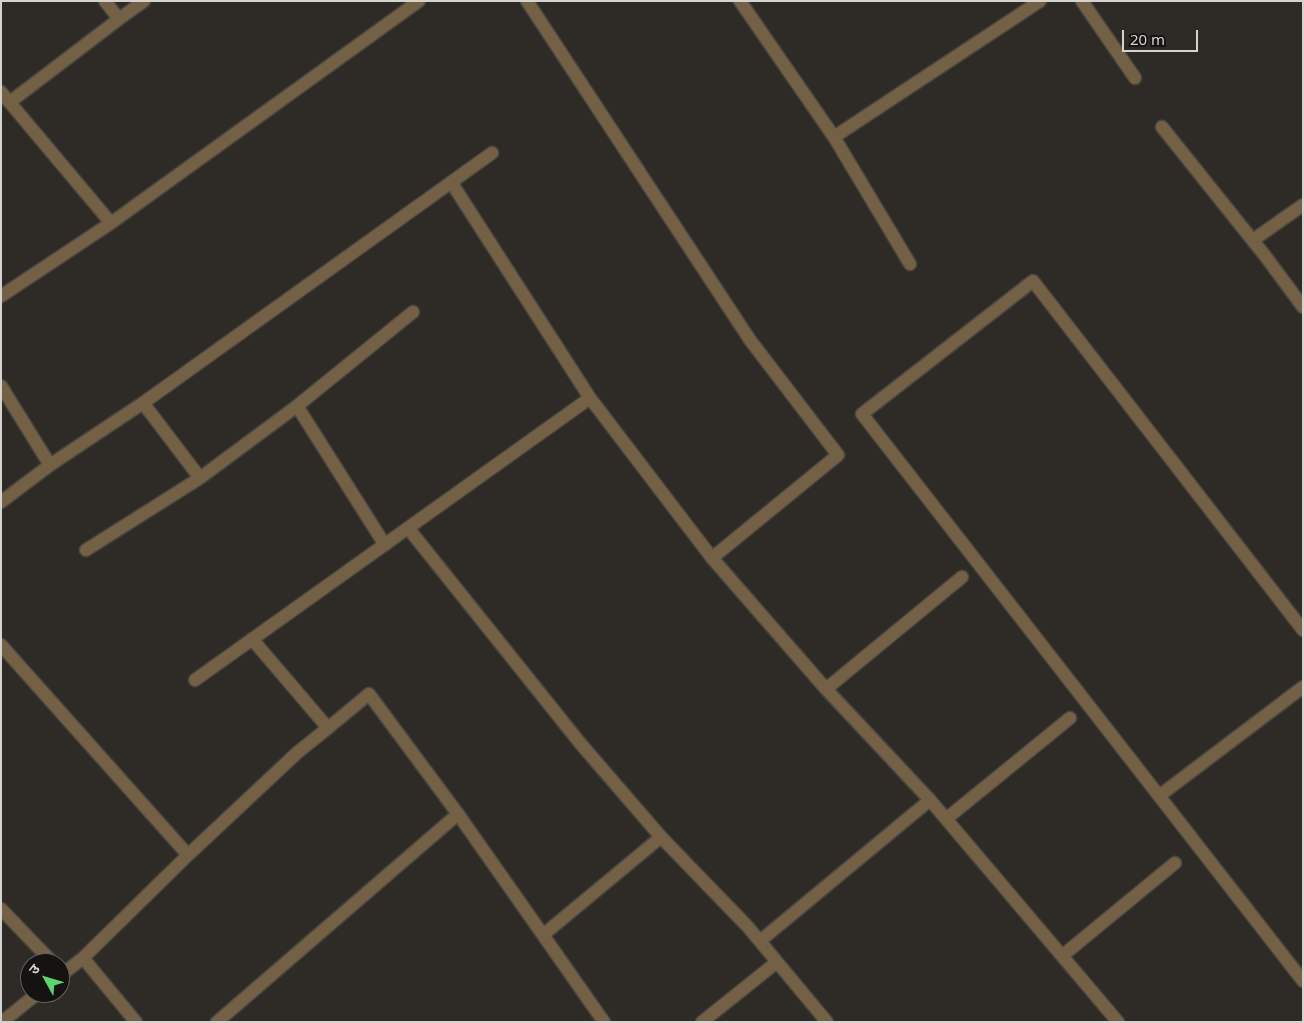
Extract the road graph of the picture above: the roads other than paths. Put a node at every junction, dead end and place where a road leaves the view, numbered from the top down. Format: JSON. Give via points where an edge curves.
{"nodes":[{"id":1,"x":105,"y":1,"type":"edge"},
{"id":2,"x":144,"y":1,"type":"edge"},
{"id":3,"x":419,"y":1,"type":"edge"},
{"id":4,"x":527,"y":1,"type":"edge"},
{"id":5,"x":740,"y":1,"type":"edge"},
{"id":6,"x":1040,"y":1,"type":"edge"},
{"id":7,"x":1082,"y":1,"type":"edge"},
{"id":8,"x":119,"y":19,"type":"junction"},
{"id":9,"x":1136,"y":78,"type":"dead end"},
{"id":10,"x":5,"y":98,"type":"edge"},
{"id":11,"x":1162,"y":127,"type":"dead end"},
{"id":12,"x":834,"y":137,"type":"junction"},
{"id":13,"x":492,"y":153,"type":"dead end"},
{"id":14,"x":451,"y":182,"type":"junction"},
{"id":15,"x":1303,"y":205,"type":"edge"},
{"id":16,"x":111,"y":223,"type":"junction"},
{"id":17,"x":1253,"y":240,"type":"junction"},
{"id":18,"x":910,"y":264,"type":"dead end"},
{"id":19,"x":1,"y":296,"type":"edge"},
{"id":20,"x":1303,"y":307,"type":"edge"},
{"id":21,"x":413,"y":312,"type":"dead end"},
{"id":22,"x":1,"y":386,"type":"edge"},
{"id":23,"x":590,"y":398,"type":"junction"},
{"id":24,"x":143,"y":403,"type":"junction"},
{"id":25,"x":297,"y":406,"type":"junction"},
{"id":26,"x":50,"y":465,"type":"junction"},
{"id":27,"x":200,"y":478,"type":"junction"},
{"id":28,"x":1,"y":502,"type":"edge"},
{"id":29,"x":408,"y":528,"type":"junction"},
{"id":30,"x":385,"y":544,"type":"junction"},
{"id":31,"x":86,"y":550,"type":"dead end"},
{"id":32,"x":712,"y":558,"type":"junction"},
{"id":33,"x":962,"y":576,"type":"dead end"},
{"id":34,"x":1303,"y":630,"type":"edge"},
{"id":35,"x":252,"y":639,"type":"junction"},
{"id":36,"x":1,"y":645,"type":"edge"},
{"id":37,"x":194,"y":680,"type":"dead end"},
{"id":38,"x":1303,"y":687,"type":"edge"},
{"id":39,"x":826,"y":688,"type":"junction"},
{"id":40,"x":1070,"y":718,"type":"dead end"},
{"id":41,"x":328,"y":728,"type":"junction"},
{"id":42,"x":1159,"y":796,"type":"junction"},
{"id":43,"x":930,"y":800,"type":"junction"},
{"id":44,"x":458,"y":814,"type":"junction"},
{"id":45,"x":946,"y":819,"type":"junction"},
{"id":46,"x":661,"y":837,"type":"junction"},
{"id":47,"x":188,"y":855,"type":"junction"},
{"id":48,"x":1175,"y":863,"type":"dead end"},
{"id":49,"x":1,"y":909,"type":"edge"},
{"id":50,"x":543,"y":935,"type":"junction"},
{"id":51,"x":760,"y":941,"type":"junction"},
{"id":52,"x":43,"y":953,"type":"edge"},
{"id":53,"x":1062,"y":956,"type":"junction"},
{"id":54,"x":84,"y":958,"type":"junction"},
{"id":55,"x":778,"y":962,"type":"junction"},
{"id":56,"x":70,"y":967,"type":"edge"},
{"id":57,"x":1303,"y":981,"type":"edge"},
{"id":58,"x":26,"y":1003,"type":"edge"},
{"id":59,"x":2,"y":1022,"type":"edge"},
{"id":60,"x":136,"y":1022,"type":"edge"},
{"id":61,"x":217,"y":1022,"type":"edge"},
{"id":62,"x":604,"y":1022,"type":"edge"},
{"id":63,"x":702,"y":1022,"type":"edge"},
{"id":64,"x":827,"y":1022,"type":"edge"},
{"id":65,"x":1118,"y":1022,"type":"edge"}],
"edges":[{"from":1,"to":8,"type":"street"},
{"from":2,"to":8,"type":"street"},
{"from":3,"to":16,"type":"street"},
{"from":4,"to":32,"type":"street","via":[[750,340],[838,455]]},
{"from":5,"to":12,"type":"street"},
{"from":6,"to":12,"type":"street"},
{"from":7,"to":9,"type":"street"},
{"from":8,"to":10,"type":"street"},
{"from":10,"to":16,"type":"street"},
{"from":11,"to":17,"type":"street"},
{"from":12,"to":18,"type":"street"},
{"from":13,"to":14,"type":"street"},
{"from":14,"to":23,"type":"street"},
{"from":14,"to":24,"type":"street"},
{"from":15,"to":17,"type":"street"},
{"from":16,"to":19,"type":"street"},
{"from":17,"to":20,"type":"street"},
{"from":21,"to":25,"type":"street"},
{"from":22,"to":26,"type":"street"},
{"from":23,"to":29,"type":"street"},
{"from":23,"to":32,"type":"street"},
{"from":24,"to":26,"type":"street"},
{"from":24,"to":27,"type":"street"},
{"from":25,"to":27,"type":"street"},
{"from":25,"to":30,"type":"street"},
{"from":26,"to":28,"type":"street"},
{"from":27,"to":31,"type":"street"},
{"from":29,"to":30,"type":"street"},
{"from":29,"to":46,"type":"street","via":[[580,743]]},
{"from":30,"to":35,"type":"street"},
{"from":32,"to":39,"type":"street"},
{"from":33,"to":39,"type":"street"},
{"from":34,"to":42,"type":"street","via":[[1033,281],[862,414]]},
{"from":35,"to":37,"type":"street"},
{"from":35,"to":41,"type":"street"},
{"from":36,"to":47,"type":"street"},
{"from":38,"to":42,"type":"street"},
{"from":39,"to":43,"type":"street"},
{"from":40,"to":45,"type":"street"},
{"from":41,"to":44,"type":"street","via":[[369,694]]},
{"from":41,"to":47,"type":"street"},
{"from":42,"to":57,"type":"street"},
{"from":43,"to":45,"type":"street"},
{"from":43,"to":51,"type":"street"},
{"from":44,"to":50,"type":"street"},
{"from":44,"to":61,"type":"street"},
{"from":45,"to":53,"type":"street"},
{"from":46,"to":50,"type":"street"},
{"from":46,"to":51,"type":"street"},
{"from":47,"to":54,"type":"street"},
{"from":48,"to":53,"type":"street"},
{"from":49,"to":52,"type":"street"},
{"from":50,"to":62,"type":"street"},
{"from":51,"to":55,"type":"street"},
{"from":53,"to":65,"type":"street"},
{"from":54,"to":56,"type":"street"},
{"from":54,"to":60,"type":"street"},
{"from":55,"to":63,"type":"street"},
{"from":55,"to":64,"type":"street"},
{"from":58,"to":59,"type":"street"}]}
